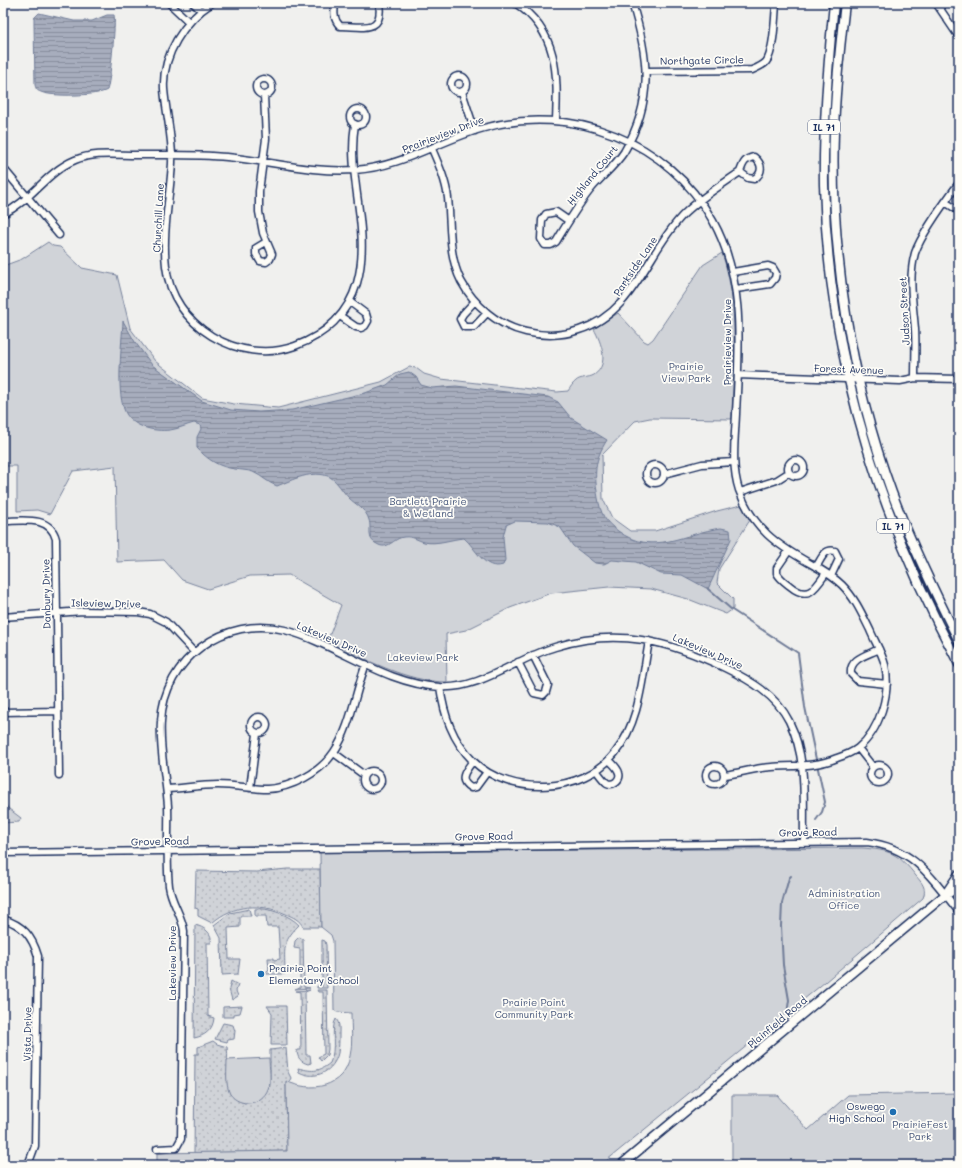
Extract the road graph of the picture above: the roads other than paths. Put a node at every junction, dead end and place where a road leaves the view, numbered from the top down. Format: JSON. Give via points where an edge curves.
{"nodes":[{"id":1,"x":169,"y":3,"type":"edge"},
{"id":2,"x":193,"y":3,"type":"edge"},
{"id":3,"x":212,"y":3,"type":"edge"},
{"id":4,"x":336,"y":3,"type":"edge"},
{"id":5,"x":379,"y":3,"type":"edge"},
{"id":6,"x":515,"y":3,"type":"edge"},
{"id":7,"x":632,"y":3,"type":"edge"},
{"id":8,"x":776,"y":3,"type":"edge"},
{"id":9,"x":834,"y":3,"type":"edge"},
{"id":10,"x":845,"y":3,"type":"edge"},
{"id":11,"x":939,"y":4,"type":"edge"},
{"id":12,"x":525,"y":6,"type":"edge"},
{"id":13,"x":201,"y":10,"type":"junction"},
{"id":14,"x":189,"y":22,"type":"junction"},
{"id":15,"x":959,"y":37,"type":"edge"},
{"id":16,"x":647,"y":71,"type":"junction"},
{"id":17,"x":462,"y":92,"type":"dead end"},
{"id":18,"x":264,"y":94,"type":"dead end"},
{"id":19,"x":556,"y":120,"type":"junction"},
{"id":20,"x":355,"y":124,"type":"dead end"},
{"id":21,"x":475,"y":131,"type":"junction"},
{"id":22,"x":629,"y":141,"type":"junction"},
{"id":23,"x":432,"y":149,"type":"junction"},
{"id":24,"x":172,"y":155,"type":"junction"},
{"id":25,"x":263,"y":162,"type":"junction"},
{"id":26,"x":3,"y":168,"type":"edge"},
{"id":27,"x":355,"y":170,"type":"junction"},
{"id":28,"x":740,"y":172,"type":"dead end"},
{"id":29,"x":959,"y":183,"type":"edge"},
{"id":30,"x":28,"y":197,"type":"junction"},
{"id":31,"x":700,"y":201,"type":"junction"},
{"id":32,"x":945,"y":202,"type":"junction"},
{"id":33,"x":959,"y":211,"type":"edge"},
{"id":34,"x":3,"y":214,"type":"edge"},
{"id":35,"x":569,"y":221,"type":"junction"},
{"id":36,"x":59,"y":235,"type":"dead end"},
{"id":37,"x":266,"y":242,"type":"dead end"},
{"id":38,"x":733,"y":272,"type":"junction"},
{"id":39,"x":736,"y":289,"type":"junction"},
{"id":40,"x":475,"y":301,"type":"junction"},
{"id":41,"x":350,"y":302,"type":"junction"},
{"id":42,"x":487,"y":313,"type":"junction"},
{"id":43,"x":340,"y":316,"type":"junction"},
{"id":44,"x":738,"y":375,"type":"junction"},
{"id":45,"x":915,"y":378,"type":"junction"},
{"id":46,"x":959,"y":379,"type":"edge"},
{"id":47,"x":848,"y":380,"type":"junction"},
{"id":48,"x":860,"y":380,"type":"junction"},
{"id":49,"x":734,"y":462,"type":"junction"},
{"id":50,"x":788,"y":473,"type":"dead end"},
{"id":51,"x":664,"y":474,"type":"dead end"},
{"id":52,"x":740,"y":492,"type":"junction"},
{"id":53,"x":3,"y":521,"type":"edge"},
{"id":54,"x":788,"y":552,"type":"junction"},
{"id":55,"x":816,"y":567,"type":"junction"},
{"id":56,"x":829,"y":574,"type":"junction"},
{"id":57,"x":57,"y":612,"type":"junction"},
{"id":58,"x":3,"y":617,"type":"edge"},
{"id":59,"x":649,"y":641,"type":"junction"},
{"id":60,"x":959,"y":642,"type":"edge"},
{"id":61,"x":879,"y":650,"type":"junction"},
{"id":62,"x":193,"y":651,"type":"junction"},
{"id":63,"x":533,"y":655,"type":"junction"},
{"id":64,"x":518,"y":662,"type":"junction"},
{"id":65,"x":366,"y":664,"type":"junction"},
{"id":66,"x":959,"y":664,"type":"edge"},
{"id":67,"x":887,"y":684,"type":"junction"},
{"id":68,"x":440,"y":687,"type":"junction"},
{"id":69,"x":58,"y":711,"type":"junction"},
{"id":70,"x":3,"y":712,"type":"edge"},
{"id":71,"x":257,"y":734,"type":"dead end"},
{"id":72,"x":858,"y":748,"type":"junction"},
{"id":73,"x":334,"y":753,"type":"junction"},
{"id":74,"x":609,"y":760,"type":"junction"},
{"id":75,"x":473,"y":761,"type":"junction"},
{"id":76,"x":803,"y":765,"type":"junction"},
{"id":77,"x":873,"y":767,"type":"dead end"},
{"id":78,"x":596,"y":770,"type":"junction"},
{"id":79,"x":487,"y":772,"type":"junction"},
{"id":80,"x":59,"y":775,"type":"dead end"},
{"id":81,"x":364,"y":775,"type":"dead end"},
{"id":82,"x":725,"y":775,"type":"dead end"},
{"id":83,"x":250,"y":788,"type":"junction"},
{"id":84,"x":167,"y":789,"type":"junction"},
{"id":85,"x":804,"y":842,"type":"junction"},
{"id":86,"x":169,"y":850,"type":"junction"},
{"id":87,"x":3,"y":853,"type":"edge"},
{"id":88,"x":959,"y":874,"type":"edge"},
{"id":89,"x":959,"y":887,"type":"edge"},
{"id":90,"x":945,"y":895,"type":"junction"},
{"id":91,"x":959,"y":912,"type":"edge"},
{"id":92,"x":3,"y":919,"type":"edge"},
{"id":93,"x":157,"y":1149,"type":"dead end"},
{"id":94,"x":28,"y":1165,"type":"edge"},
{"id":95,"x":621,"y":1165,"type":"edge"}],
"edges":[{"from":1,"to":14,"type":"street"},
{"from":2,"to":13,"type":"street"},
{"from":3,"to":13,"type":"street","name":"Churchill Lane"},
{"from":4,"to":5,"type":"street","via":[[335,22],[340,26],[372,26],[378,22],[381,14]]},
{"from":6,"to":12,"type":"street"},
{"from":7,"to":16,"type":"street","name":"Highland Court","via":[[644,46]]},
{"from":8,"to":16,"type":"street","name":"Northgate Circle","via":[[771,52],[761,66],[752,70]]},
{"from":9,"to":47,"type":"main road","number":"IL 71","via":[[826,94],[824,185],[831,282]]},
{"from":10,"to":48,"type":"main road","number":"IL 71","via":[[837,78],[834,170],[838,249]]},
{"from":11,"to":15,"type":"street"},
{"from":12,"to":19,"type":"street","via":[[552,51],[558,77]]},
{"from":13,"to":14,"type":"street","name":"Churchill Lane"},
{"from":14,"to":24,"type":"street","name":"Churchill Lane","via":[[176,42],[167,64],[164,82]]},
{"from":16,"to":22,"type":"street","name":"Highland Court","via":[[641,108]]},
{"from":17,"to":21,"type":"street"},
{"from":18,"to":25,"type":"street","via":[[266,140]]},
{"from":19,"to":21,"type":"street","name":"Prairieview Drive","via":[[523,121]]},
{"from":19,"to":22,"type":"street","name":"Prairieview Drive","via":[[599,129]]},
{"from":20,"to":27,"type":"street","name":"Churchill Lane"},
{"from":21,"to":23,"type":"street","name":"Prairieview Drive"},
{"from":22,"to":31,"type":"street","name":"Prairieview Drive","via":[[678,176]]},
{"from":22,"to":35,"type":"street","name":"Highland Court","via":[[618,160],[591,189]]},
{"from":23,"to":27,"type":"street","name":"Prairieview Drive","via":[[401,162]]},
{"from":23,"to":40,"type":"street","name":"Parkside Lane","via":[[448,196],[453,258],[461,280]]},
{"from":24,"to":25,"type":"street","name":"Prairieview Drive","via":[[228,157]]},
{"from":24,"to":30,"type":"street","name":"Prairieview Drive","via":[[99,154],[76,160],[56,170]]},
{"from":24,"to":43,"type":"street","name":"Churchill Lane","via":[[165,243],[166,267],[172,291],[185,312],[201,329],[220,341],[241,349],[260,352],[284,350],[308,341]]},
{"from":25,"to":27,"type":"street","name":"Prairieview Drive","via":[[301,169]]},
{"from":25,"to":37,"type":"street","via":[[259,212]]},
{"from":26,"to":30,"type":"street"},
{"from":27,"to":41,"type":"street","name":"Churchill Lane","via":[[362,262]]},
{"from":28,"to":31,"type":"street","name":"Parkside Lane"},
{"from":29,"to":32,"type":"street","name":"Judson Street"},
{"from":30,"to":34,"type":"street","name":"Prairieview Drive"},
{"from":30,"to":36,"type":"street"},
{"from":31,"to":38,"type":"street","name":"Prairieview Drive","via":[[714,224]]},
{"from":31,"to":42,"type":"street","name":"Parkside Lane","via":[[681,217],[629,295],[615,311],[599,322],[564,334],[536,334],[505,324]]},
{"from":32,"to":33,"type":"street"},
{"from":32,"to":45,"type":"street","name":"Judson Street","via":[[916,252],[911,273],[916,343]]},
{"from":35,"to":35,"type":"street","name":"Highland Court","via":[[556,212],[546,214],[542,220],[541,239],[545,245],[551,246]]},
{"from":38,"to":39,"type":"street","name":"Prairieview Drive"},
{"from":38,"to":39,"type":"street","via":[[768,266],[776,273],[770,284]]},
{"from":39,"to":44,"type":"street","name":"Prairieview Drive"},
{"from":40,"to":42,"type":"street","name":"Parkside Lane"},
{"from":40,"to":42,"type":"street","via":[[463,314],[461,324],[464,327],[474,327]]},
{"from":41,"to":43,"type":"street","name":"Churchill Lane"},
{"from":41,"to":43,"type":"street","via":[[366,314],[368,321],[365,326],[356,327]]},
{"from":44,"to":47,"type":"street","name":"Forest Avenue"},
{"from":44,"to":49,"type":"street","name":"Prairieview Drive"},
{"from":45,"to":46,"type":"street","name":"Forest Avenue"},
{"from":45,"to":48,"type":"street","name":"Forest Avenue","via":[[900,381]]},
{"from":47,"to":48,"type":"street","name":"Forest Avenue"},
{"from":47,"to":66,"type":"main road","number":"IL 71","via":[[872,467],[890,518],[930,610]]},
{"from":48,"to":60,"type":"main road","number":"IL 71","via":[[875,441],[892,493],[922,568]]},
{"from":49,"to":51,"type":"street","via":[[702,464]]},
{"from":49,"to":52,"type":"street","name":"Prairieview Drive"},
{"from":50,"to":52,"type":"street","via":[[778,480]]},
{"from":52,"to":54,"type":"street","name":"Prairieview Drive","via":[[758,525]]},
{"from":53,"to":57,"type":"street","name":"Danbury Drive","via":[[34,520],[45,523],[52,530],[56,539]]},
{"from":54,"to":55,"type":"street","name":"Prairieview Drive"},
{"from":54,"to":56,"type":"street","via":[[778,566],[777,573],[799,593],[809,592]]},
{"from":55,"to":56,"type":"street","name":"Prairieview Drive"},
{"from":55,"to":56,"type":"street","via":[[825,552],[835,551],[839,559]]},
{"from":56,"to":61,"type":"street","name":"Prairieview Drive","via":[[843,586],[855,602]]},
{"from":57,"to":58,"type":"street","name":"Isleview Drive"},
{"from":57,"to":62,"type":"street","name":"Isleview Drive","via":[[150,614],[166,622]]},
{"from":57,"to":69,"type":"street","name":"Danbury Drive"},
{"from":59,"to":63,"type":"street","name":"Lakeview Drive","via":[[622,638],[579,640]]},
{"from":59,"to":74,"type":"street","via":[[632,724]]},
{"from":59,"to":76,"type":"street","name":"Lakeview Drive","via":[[682,649],[743,676],[761,688],[788,719],[797,740]]},
{"from":61,"to":67,"type":"street","name":"Prairieview Drive","via":[[884,662]]},
{"from":61,"to":67,"type":"street","via":[[853,663],[851,674],[858,681]]},
{"from":62,"to":65,"type":"street","name":"Lakeview Drive","via":[[231,631],[273,627],[296,633]]},
{"from":62,"to":84,"type":"street","name":"Lakeview Drive","via":[[177,671],[165,695],[161,720]]},
{"from":63,"to":64,"type":"street","name":"Lakeview Drive"},
{"from":63,"to":64,"type":"street","via":[[548,685],[543,695],[534,693]]},
{"from":64,"to":68,"type":"street","name":"Lakeview Drive","via":[[479,680]]},
{"from":65,"to":68,"type":"street","name":"Lakeview Drive","via":[[401,679]]},
{"from":65,"to":73,"type":"street","via":[[346,727]]},
{"from":67,"to":72,"type":"street","name":"Prairieview Drive","via":[[878,720]]},
{"from":68,"to":75,"type":"street","via":[[450,729]]},
{"from":69,"to":70,"type":"street"},
{"from":69,"to":80,"type":"street","name":"Danbury Drive"},
{"from":71,"to":83,"type":"street"},
{"from":72,"to":76,"type":"street","name":"Prairieview Drive","via":[[832,760]]},
{"from":72,"to":77,"type":"street"},
{"from":73,"to":81,"type":"street"},
{"from":73,"to":83,"type":"street","via":[[314,772],[293,784],[267,789]]},
{"from":74,"to":78,"type":"street"},
{"from":74,"to":78,"type":"street","via":[[619,772],[619,778],[615,783],[606,782]]},
{"from":75,"to":79,"type":"street"},
{"from":75,"to":79,"type":"street","via":[[464,774],[463,780],[466,785],[476,787]]},
{"from":76,"to":82,"type":"street","name":"Prairieview Drive","via":[[762,768]]},
{"from":76,"to":85,"type":"street","name":"Lakeview Drive"},
{"from":78,"to":79,"type":"street","via":[[557,785],[534,786],[509,782]]},
{"from":83,"to":84,"type":"street","via":[[218,785]]},
{"from":84,"to":86,"type":"street","name":"Lakeview Drive"},
{"from":85,"to":86,"type":"street","name":"Grove Road"},
{"from":85,"to":90,"type":"street","name":"Grove Road","via":[[867,842],[890,847],[916,861]]},
{"from":86,"to":87,"type":"street","name":"Grove Road"},
{"from":86,"to":93,"type":"street","name":"Lakeview Drive","via":[[169,886],[183,922],[184,932],[181,1140],[176,1148]]},
{"from":88,"to":90,"type":"main road","name":"Plainfield Road"},
{"from":89,"to":90,"type":"main road","name":"Plainfield Road"},
{"from":90,"to":91,"type":"street","name":"Grove Road"},
{"from":90,"to":95,"type":"main road","name":"Plainfield Road"},
{"from":92,"to":94,"type":"street","name":"Vista Drive","via":[[15,923],[27,932],[34,942],[38,956],[35,1146]]}]}
